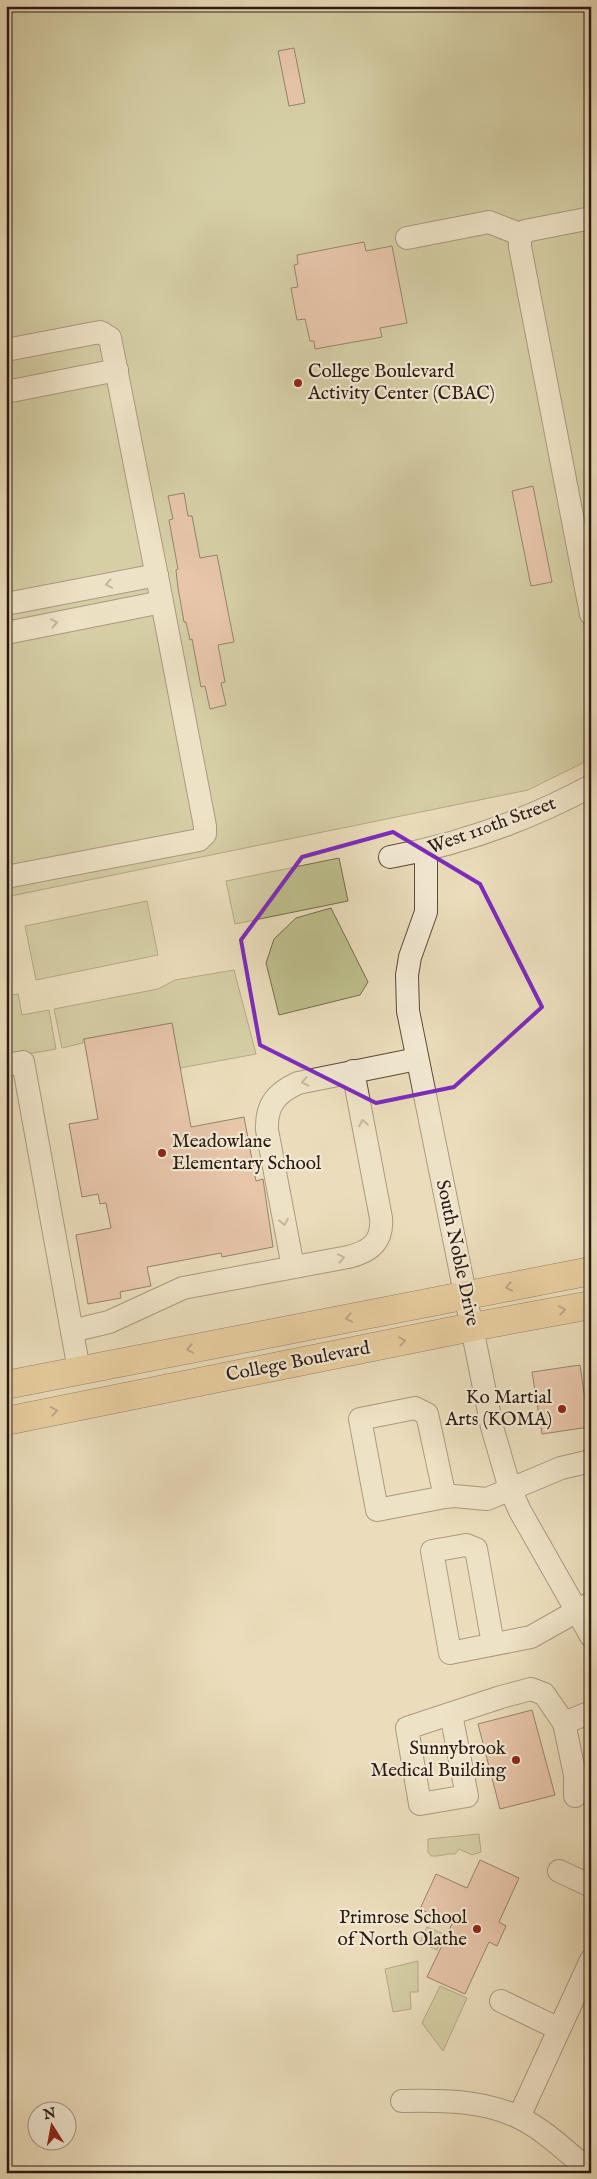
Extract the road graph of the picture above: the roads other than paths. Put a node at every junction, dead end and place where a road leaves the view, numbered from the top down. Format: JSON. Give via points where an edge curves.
{"nodes":[{"id":1,"x":591,"y":218,"type":"edge"},
{"id":2,"x":522,"y":236,"type":"junction"},
{"id":3,"x":407,"y":238,"type":"dead end"},
{"id":4,"x":6,"y":350,"type":"edge"},
{"id":5,"x":117,"y":370,"type":"junction"},
{"id":6,"x":6,"y":392,"type":"edge"},
{"id":7,"x":157,"y":575,"type":"junction"},
{"id":8,"x":162,"y":602,"type":"junction"},
{"id":9,"x":6,"y":604,"type":"edge"},
{"id":10,"x":591,"y":614,"type":"edge"},
{"id":11,"x":6,"y":633,"type":"edge"},
{"id":12,"x":591,"y":786,"type":"edge"},
{"id":13,"x":426,"y":851,"type":"junction"},
{"id":14,"x":390,"y":857,"type":"dead end"},
{"id":15,"x":6,"y":877,"type":"edge"},
{"id":16,"x":417,"y":1059,"type":"junction"},
{"id":17,"x":14,"y":1063,"type":"edge"},
{"id":18,"x":353,"y":1071,"type":"junction"},
{"id":19,"x":293,"y":1268,"type":"junction"},
{"id":20,"x":591,"y":1270,"type":"edge"},
{"id":21,"x":466,"y":1295,"type":"junction"},
{"id":22,"x":591,"y":1305,"type":"edge"},
{"id":23,"x":472,"y":1327,"type":"junction"},
{"id":24,"x":72,"y":1331,"type":"junction"},
{"id":25,"x":80,"y":1370,"type":"junction"},
{"id":26,"x":6,"y":1385,"type":"edge"},
{"id":27,"x":6,"y":1421,"type":"edge"},
{"id":28,"x":591,"y":1461,"type":"edge"},
{"id":29,"x":510,"y":1489,"type":"junction"},
{"id":30,"x":445,"y":1497,"type":"junction"},
{"id":31,"x":583,"y":1606,"type":"edge"},
{"id":32,"x":591,"y":1636,"type":"edge"},
{"id":33,"x":494,"y":1644,"type":"junction"},
{"id":34,"x":591,"y":1712,"type":"edge"},
{"id":35,"x":451,"y":1714,"type":"dead end"},
{"id":36,"x":564,"y":1724,"type":"junction"},
{"id":37,"x":574,"y":1796,"type":"dead end"},
{"id":38,"x":560,"y":1872,"type":"dead end"},
{"id":39,"x":591,"y":1886,"type":"edge"},
{"id":40,"x":591,"y":1960,"type":"edge"},
{"id":41,"x":500,"y":2001,"type":"dead end"},
{"id":42,"x":559,"y":2029,"type":"junction"},
{"id":43,"x":402,"y":2101,"type":"dead end"},
{"id":44,"x":519,"y":2118,"type":"junction"},
{"id":45,"x":591,"y":2172,"type":"edge"}],
"edges":[{"from":1,"to":2,"type":"street","via":[[528,230]]},
{"from":2,"to":3,"type":"street","via":[[488,222]]},
{"from":2,"to":10,"type":"street","via":[[520,246]]},
{"from":4,"to":5,"type":"street","via":[[105,333],[110,338]]},
{"from":5,"to":6,"type":"street"},
{"from":5,"to":7,"type":"street"},
{"from":7,"to":8,"type":"street"},
{"from":7,"to":9,"type":"street","one_way":true},
{"from":11,"to":8,"type":"street","one_way":true},
{"from":8,"to":15,"type":"street","via":[[204,834],[199,840]]},
{"from":12,"to":13,"type":"street","name":"West 110th Street","via":[[524,819]]},
{"from":13,"to":14,"type":"street","name":"West 110th Street"},
{"from":13,"to":16,"type":"street","name":"South Noble Drive","via":[[426,912],[406,975],[408,1011]]},
{"from":16,"to":18,"type":"street"},
{"from":16,"to":21,"type":"street","name":"South Noble Drive"},
{"from":17,"to":24,"type":"street"},
{"from":18,"to":19,"type":"street","one_way":true,"via":[[298,1083],[274,1098],[269,1108],[267,1130]]},
{"from":19,"to":18,"type":"street","one_way":true,"via":[[362,1254],[380,1235],[381,1218]]},
{"from":19,"to":24,"type":"street","via":[[183,1288],[109,1322]]},
{"from":20,"to":21,"type":"main road","name":"College Boulevard","one_way":true},
{"from":21,"to":23,"type":"street","name":"South Noble Drive"},
{"from":21,"to":25,"type":"main road","name":"College Boulevard","one_way":true},
{"from":23,"to":22,"type":"main road","name":"College Boulevard","one_way":true},
{"from":27,"to":23,"type":"main road","name":"College Boulevard","one_way":true},
{"from":23,"to":29,"type":"street","name":"South Noble Drive","via":[[492,1427]]},
{"from":24,"to":25,"type":"street"},
{"from":25,"to":26,"type":"main road","name":"College Boulevard"},
{"from":28,"to":29,"type":"street","via":[[562,1468]]},
{"from":29,"to":30,"type":"street","via":[[488,1499]]},
{"from":29,"to":31,"type":"street","name":"South Noble Drive","via":[[520,1511]]},
{"from":30,"to":30,"type":"street","via":[[378,1510],[360,1419],[416,1408],[427,1414]]},
{"from":31,"to":32,"type":"street","name":"South Noble Drive"},
{"from":31,"to":33,"type":"street","via":[[531,1637]]},
{"from":33,"to":33,"type":"street","via":[[450,1653],[432,1551],[466,1545],[476,1549]]},
{"from":34,"to":36,"type":"street"},
{"from":35,"to":36,"type":"street","via":[[501,1696],[532,1690],[544,1694]]},
{"from":36,"to":37,"type":"street","via":[[575,1775]]},
{"from":38,"to":39,"type":"street"},
{"from":40,"to":42,"type":"street"},
{"from":41,"to":42,"type":"street"},
{"from":42,"to":44,"type":"street"},
{"from":43,"to":44,"type":"street","via":[[467,2103]]},
{"from":44,"to":45,"type":"street","via":[[544,2133]]}]}
